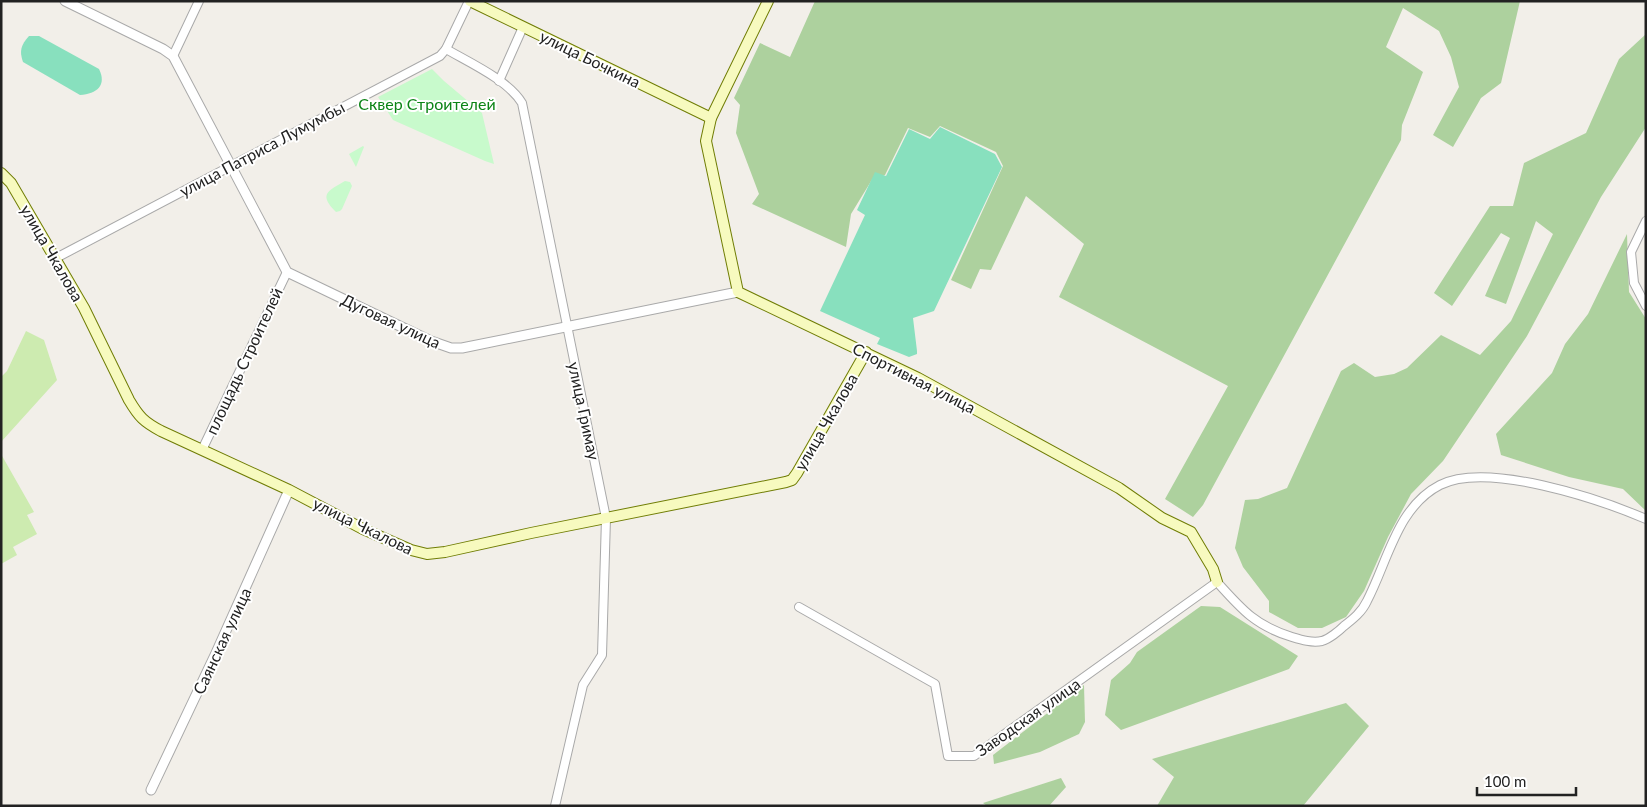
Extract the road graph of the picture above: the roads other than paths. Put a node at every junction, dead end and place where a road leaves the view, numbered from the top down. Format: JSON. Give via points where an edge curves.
{"nodes":[{"id":1,"x":65,"y":1,"type":"edge"},
{"id":2,"x":199,"y":1,"type":"edge"},
{"id":3,"x":469,"y":1,"type":"edge"},
{"id":4,"x":768,"y":1,"type":"edge"},
{"id":5,"x":523,"y":27,"type":"junction"},
{"id":6,"x":446,"y":50,"type":"junction"},
{"id":7,"x":173,"y":56,"type":"junction"},
{"id":8,"x":499,"y":81,"type":"junction"},
{"id":9,"x":711,"y":118,"type":"junction"},
{"id":10,"x":231,"y":165,"type":"junction"},
{"id":11,"x":1,"y":173,"type":"edge"},
{"id":12,"x":1646,"y":220,"type":"edge"},
{"id":13,"x":56,"y":258,"type":"junction"},
{"id":14,"x":286,"y":272,"type":"junction"},
{"id":15,"x":738,"y":292,"type":"junction"},
{"id":16,"x":1646,"y":306,"type":"edge"},
{"id":17,"x":566,"y":326,"type":"junction"},
{"id":18,"x":866,"y":352,"type":"junction"},
{"id":19,"x":202,"y":450,"type":"junction"},
{"id":20,"x":289,"y":490,"type":"junction"},
{"id":21,"x":606,"y":518,"type":"junction"},
{"id":22,"x":1646,"y":519,"type":"edge"},
{"id":23,"x":1217,"y":582,"type":"junction"},
{"id":24,"x":799,"y":607,"type":"dead end"},
{"id":25,"x":151,"y":790,"type":"dead end"},
{"id":26,"x":554,"y":806,"type":"edge"}],
"edges":[{"from":1,"to":7,"type":"street"},
{"from":2,"to":7,"type":"street"},
{"from":3,"to":5,"type":"main road","name":"улица Бочкина"},
{"from":3,"to":6,"type":"street"},
{"from":4,"to":9,"type":"main road"},
{"from":5,"to":8,"type":"street"},
{"from":5,"to":9,"type":"main road","name":"улица Бочкина"},
{"from":6,"to":8,"type":"street","name":"улица Гримау"},
{"from":6,"to":10,"type":"street","name":"улица Патриса Лумумбы"},
{"from":7,"to":10,"type":"street"},
{"from":8,"to":17,"type":"street","name":"улица Гримау","via":[[522,103]]},
{"from":9,"to":15,"type":"main road","via":[[706,141]]},
{"from":10,"to":13,"type":"street","name":"улица Патриса Лумумбы"},
{"from":10,"to":14,"type":"street"},
{"from":11,"to":13,"type":"main road","name":"улица Чкалова","via":[[11,183]]},
{"from":12,"to":16,"type":"street","via":[[1631,252],[1634,283]]},
{"from":13,"to":19,"type":"main road","name":"улица Чкалова","via":[[140,418]]},
{"from":14,"to":17,"type":"street","name":"Дуговая улица","via":[[451,348]]},
{"from":14,"to":19,"type":"street","name":"площадь Строителей"},
{"from":15,"to":17,"type":"street","name":"Дуговая улица"},
{"from":15,"to":18,"type":"main road","name":"Спортивная улица"},
{"from":17,"to":21,"type":"street","name":"улица Гримау"},
{"from":18,"to":21,"type":"main road","name":"улица Чкалова","via":[[792,480]]},
{"from":18,"to":23,"type":"main road","name":"Спортивная улица","via":[[1056,452],[1119,488],[1162,518],[1191,532]]},
{"from":19,"to":20,"type":"main road","name":"улица Чкалова"},
{"from":20,"to":21,"type":"main road","name":"улица Чкалова","via":[[363,529],[427,554]]},
{"from":20,"to":25,"type":"street","name":"Саянская улица"},
{"from":21,"to":26,"type":"street","name":"улица Гримау","via":[[602,655],[583,685]]},
{"from":22,"to":23,"type":"street","via":[[1610,504],[1514,480],[1485,476],[1452,480],[1420,499],[1397,534],[1367,602],[1358,614],[1323,641],[1306,641],[1257,622]]},
{"from":23,"to":24,"type":"street","name":"Заводская улица","via":[[974,756],[948,756],[935,684]]}]}
